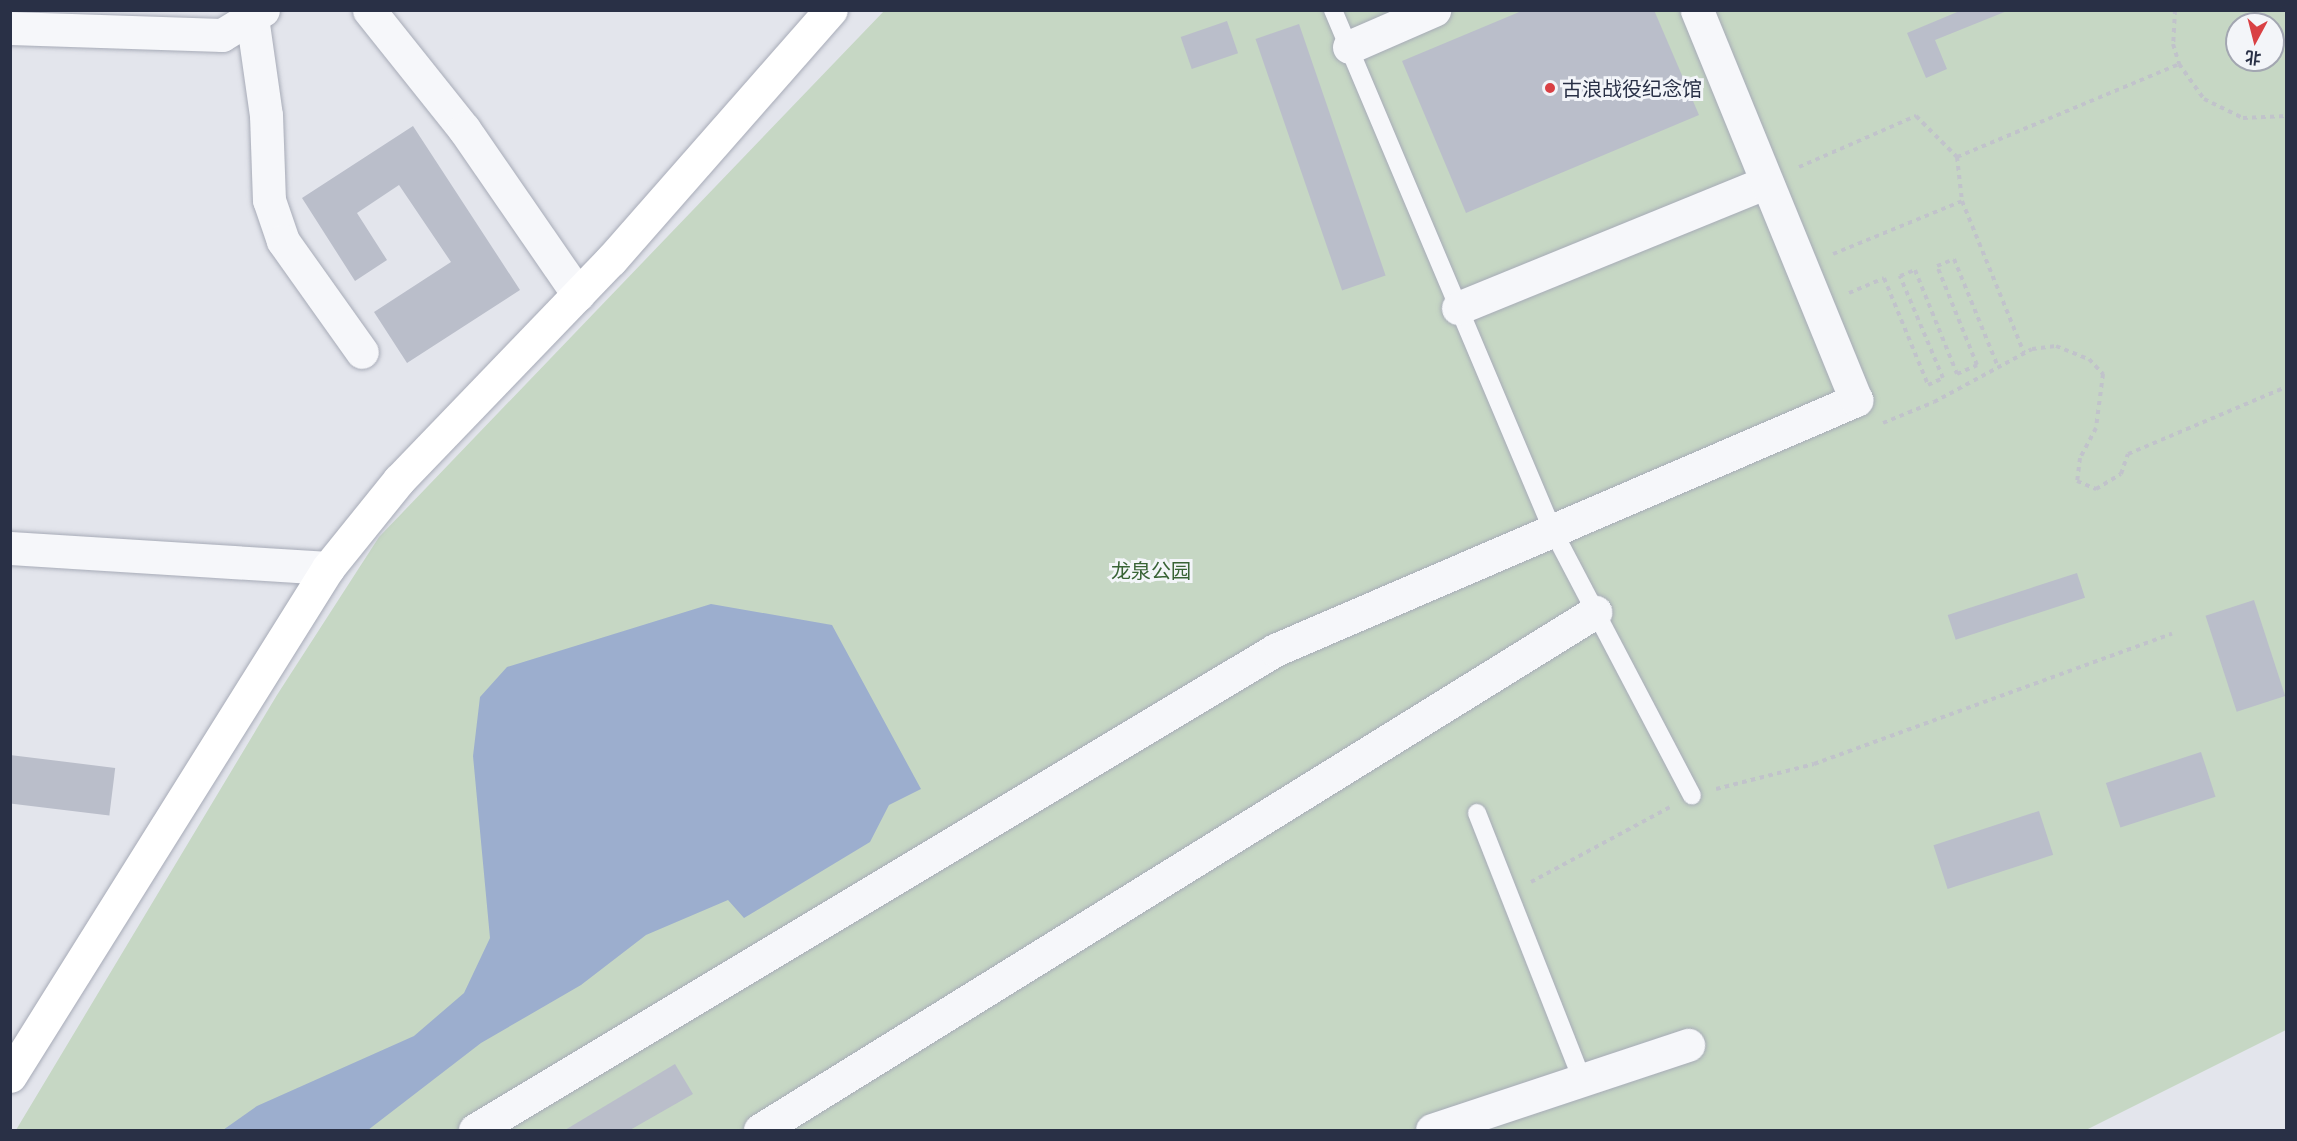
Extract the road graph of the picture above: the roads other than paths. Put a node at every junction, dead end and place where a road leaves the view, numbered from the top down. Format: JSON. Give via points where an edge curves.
{"nodes":[{"id":1,"x":369,"y":10,"type":"edge"},
{"id":2,"x":831,"y":10,"type":"edge"},
{"id":3,"x":1334,"y":10,"type":"edge"},
{"id":4,"x":1434,"y":10,"type":"edge"},
{"id":5,"x":1696,"y":10,"type":"edge"},
{"id":6,"x":258,"y":14,"type":"edge"},
{"id":7,"x":10,"y":28,"type":"edge"},
{"id":8,"x":1349,"y":46,"type":"junction"},
{"id":9,"x":1766,"y":182,"type":"junction"},
{"id":10,"x":578,"y":294,"type":"junction"},
{"id":11,"x":1458,"y":308,"type":"junction"},
{"id":12,"x":362,"y":352,"type":"dead end"},
{"id":13,"x":1552,"y":529,"type":"junction"},
{"id":14,"x":10,"y":548,"type":"edge"},
{"id":15,"x":328,"y":568,"type":"junction"},
{"id":16,"x":1595,"y":612,"type":"junction"},
{"id":17,"x":1692,"y":796,"type":"road end"},
{"id":18,"x":1477,"y":813,"type":"dead end"},
{"id":19,"x":1688,"y":1045,"type":"dead end"},
{"id":20,"x":10,"y":1076,"type":"edge"},
{"id":21,"x":1582,"y":1080,"type":"junction"},
{"id":22,"x":476,"y":1131,"type":"edge"},
{"id":23,"x":760,"y":1131,"type":"edge"},
{"id":24,"x":1432,"y":1131,"type":"edge"}],
"edges":[{"from":1,"to":10,"type":"street","via":[[464,129]]},
{"from":2,"to":10,"type":"street"},
{"from":3,"to":8,"type":"lane"},
{"from":4,"to":8,"type":"street"},
{"from":5,"to":9,"type":"street"},
{"from":6,"to":7,"type":"street","via":[[222,35]]},
{"from":6,"to":12,"type":"street","via":[[269,200],[283,240]]},
{"from":8,"to":11,"type":"lane"},
{"from":9,"to":11,"type":"street"},
{"from":9,"to":13,"type":"street","via":[[1856,400]]},
{"from":10,"to":15,"type":"street","via":[[399,480]]},
{"from":11,"to":13,"type":"lane"},
{"from":13,"to":16,"type":"lane"},
{"from":13,"to":22,"type":"street","via":[[1275,650]]},
{"from":14,"to":15,"type":"street"},
{"from":15,"to":20,"type":"street"},
{"from":16,"to":17,"type":"lane"},
{"from":16,"to":23,"type":"street"},
{"from":18,"to":21,"type":"lane"},
{"from":19,"to":21,"type":"street"},
{"from":21,"to":24,"type":"street"}]}
